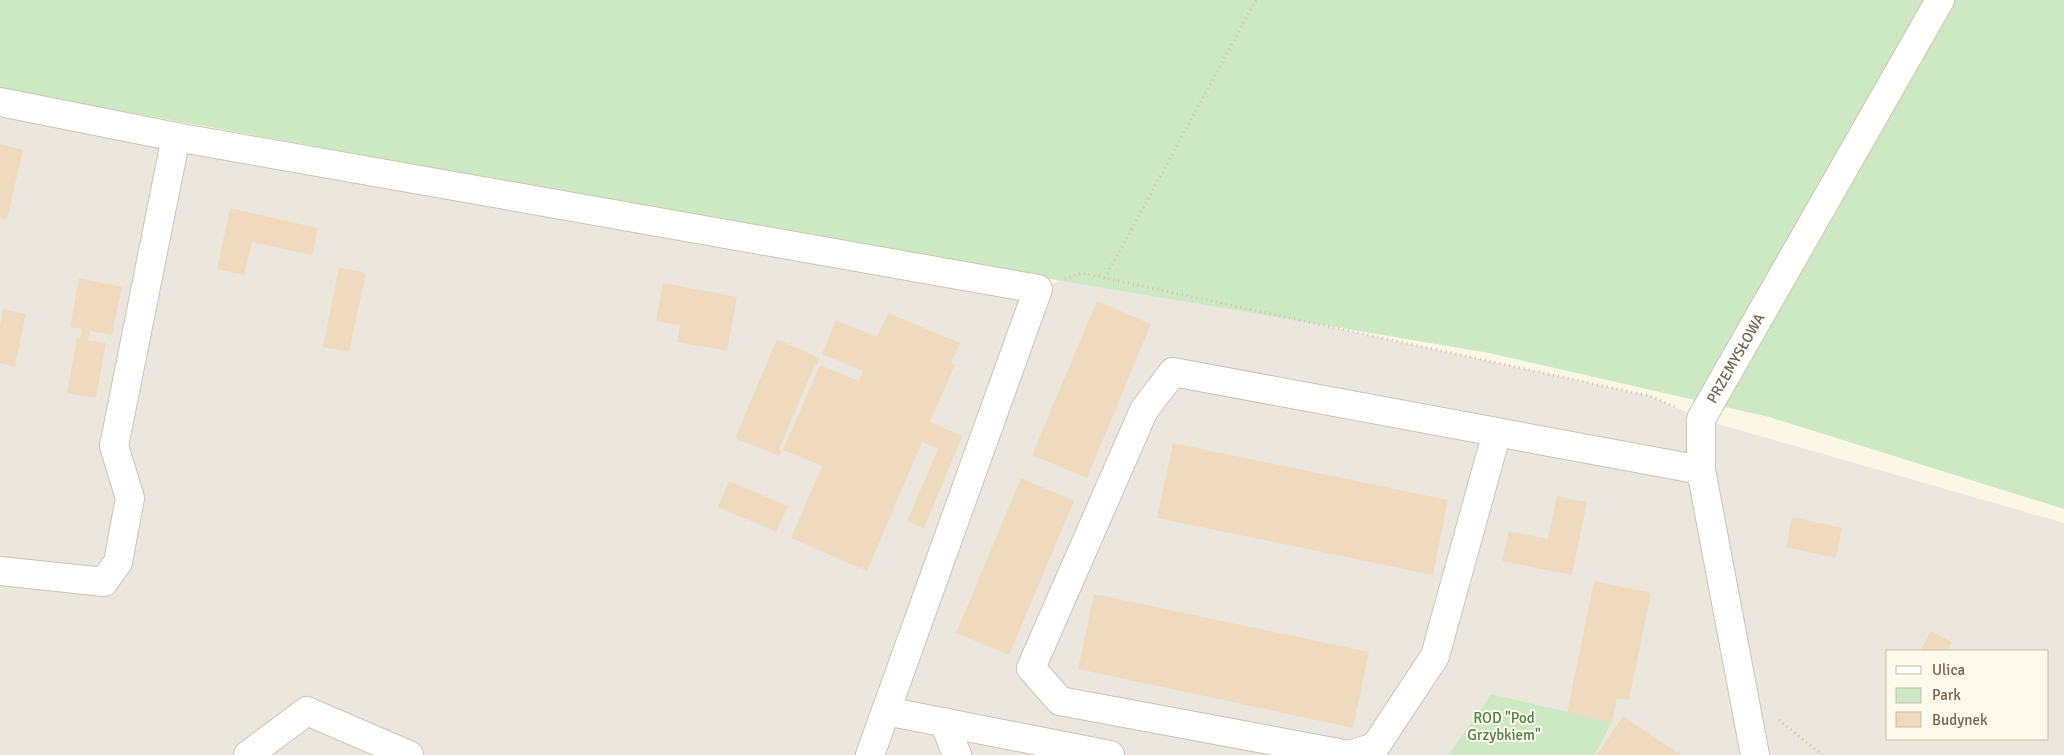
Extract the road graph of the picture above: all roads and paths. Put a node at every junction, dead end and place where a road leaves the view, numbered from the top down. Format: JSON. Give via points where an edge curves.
{"nodes":[{"id":1,"x":1256,"y":0,"type":"edge"},
{"id":2,"x":1940,"y":0,"type":"edge"},
{"id":3,"x":0,"y":102,"type":"edge"},
{"id":4,"x":176,"y":137,"type":"junction"},
{"id":5,"x":1105,"y":278,"type":"junction"},
{"id":6,"x":1038,"y":289,"type":"junction"},
{"id":7,"x":1701,"y":419,"type":"junction"},
{"id":8,"x":1497,"y":432,"type":"junction"},
{"id":9,"x":1701,"y":470,"type":"junction"},
{"id":10,"x":0,"y":571,"type":"edge"},
{"id":11,"x":1744,"y":691,"type":"junction"},
{"id":12,"x":886,"y":711,"type":"junction"},
{"id":13,"x":944,"y":722,"type":"junction"},
{"id":14,"x":248,"y":755,"type":"edge"},
{"id":15,"x":409,"y":755,"type":"edge"},
{"id":16,"x":870,"y":755,"type":"edge"},
{"id":17,"x":957,"y":755,"type":"edge"},
{"id":18,"x":1110,"y":755,"type":"edge"},
{"id":19,"x":1755,"y":755,"type":"edge"},
{"id":20,"x":1822,"y":755,"type":"edge"}],
"edges":[{"from":1,"to":5,"type":"path"},
{"from":2,"to":7,"type":"street","name":"PRZEMYSŁOWA"},
{"from":3,"to":4,"type":"street"},
{"from":4,"to":6,"type":"street"},
{"from":4,"to":10,"type":"street","via":[[114,446],[130,498],[118,562],[104,582]]},
{"from":5,"to":6,"type":"path","via":[[1082,273]]},
{"from":5,"to":7,"type":"path","via":[[1650,396]]},
{"from":6,"to":12,"type":"street"},
{"from":7,"to":9,"type":"street","name":"PRZEMYSŁOWA"},
{"from":8,"to":8,"type":"street","via":[[1173,372],[1144,410],[1031,668],[1060,701],[1349,755],[1374,747],[1435,656]]},
{"from":8,"to":9,"type":"street"},
{"from":9,"to":11,"type":"street","name":"PRZEMYSŁOWA"},
{"from":11,"to":19,"type":"street","name":"PRZEMYSŁOWA"},
{"from":11,"to":20,"type":"path"},
{"from":12,"to":13,"type":"street"},
{"from":12,"to":16,"type":"street"},
{"from":13,"to":17,"type":"street"},
{"from":13,"to":18,"type":"street"},
{"from":14,"to":15,"type":"street","via":[[307,711]]}]}
